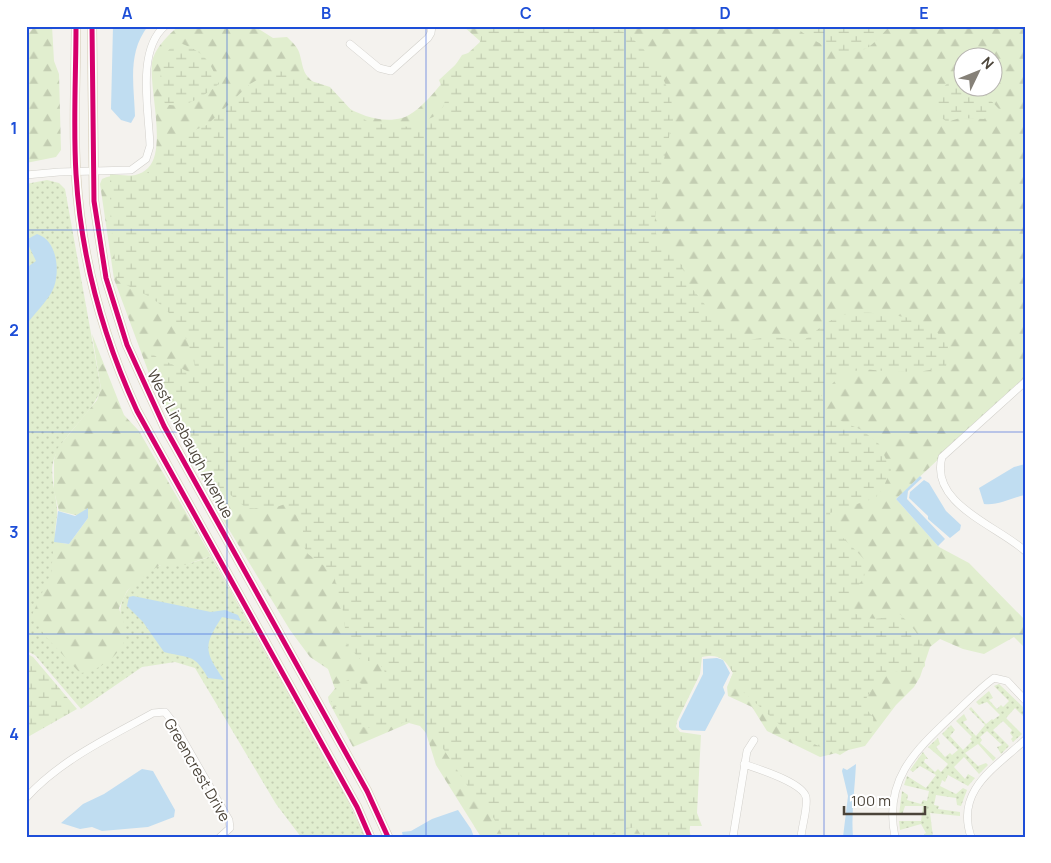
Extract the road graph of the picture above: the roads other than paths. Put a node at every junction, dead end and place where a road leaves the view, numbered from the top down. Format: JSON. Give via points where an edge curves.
{"nodes":[{"id":1,"x":76,"y":26,"type":"edge"},
{"id":2,"x":92,"y":26,"type":"edge"},
{"id":3,"x":165,"y":26,"type":"edge"},
{"id":4,"x":432,"y":26,"type":"edge"},
{"id":5,"x":350,"y":44,"type":"dead end"},
{"id":6,"x":92,"y":171,"type":"junction"},
{"id":7,"x":76,"y":172,"type":"junction"},
{"id":8,"x":26,"y":175,"type":"edge"},
{"id":9,"x":1025,"y":382,"type":"edge"},
{"id":10,"x":1025,"y":551,"type":"edge"},
{"id":11,"x":1025,"y":700,"type":"edge"},
{"id":12,"x":754,"y":740,"type":"dead end"},
{"id":13,"x":1025,"y":740,"type":"edge"},
{"id":14,"x":744,"y":764,"type":"junction"},
{"id":15,"x":26,"y":798,"type":"edge"},
{"id":16,"x":372,"y":800,"type":"junction"},
{"id":17,"x":357,"y":807,"type":"junction"},
{"id":18,"x":220,"y":837,"type":"edge"},
{"id":19,"x":370,"y":837,"type":"edge"},
{"id":20,"x":388,"y":837,"type":"edge"},
{"id":21,"x":734,"y":837,"type":"edge"},
{"id":22,"x":801,"y":837,"type":"edge"},
{"id":23,"x":896,"y":837,"type":"edge"},
{"id":24,"x":971,"y":837,"type":"edge"}],
"edges":[{"from":1,"to":7,"type":"main road","name":"West Linebaugh Avenue"},
{"from":2,"to":6,"type":"main road","name":"West Linebaugh Avenue"},
{"from":3,"to":6,"type":"street","via":[[148,53],[150,146],[146,159],[131,170]]},
{"from":4,"to":5,"type":"street","via":[[428,38],[391,71],[379,68]]},
{"from":6,"to":7,"type":"street"},
{"from":6,"to":16,"type":"main road","name":"West Linebaugh Avenue","via":[[106,278],[138,374]]},
{"from":7,"to":8,"type":"street"},
{"from":7,"to":17,"type":"main road","name":"West Linebaugh Avenue","via":[[82,233],[93,291],[124,383]]},
{"from":9,"to":10,"type":"street","via":[[942,457],[939,470],[944,485],[959,504]]},
{"from":11,"to":23,"type":"street","via":[[1007,681],[994,678],[914,752],[894,797],[892,816]]},
{"from":12,"to":14,"type":"street"},
{"from":13,"to":24,"type":"street","via":[[980,781],[972,793],[966,815]]},
{"from":14,"to":21,"type":"street"},
{"from":14,"to":22,"type":"street","via":[[772,774],[804,792],[806,800]]},
{"from":15,"to":18,"type":"street","name":"Greencrest Drive","via":[[40,783],[76,758],[153,713],[164,712],[228,820],[230,828]]},
{"from":16,"to":17,"type":"main road"},
{"from":16,"to":20,"type":"main road","name":"West Linebaugh Avenue"},
{"from":17,"to":19,"type":"main road","name":"West Linebaugh Avenue"}]}
